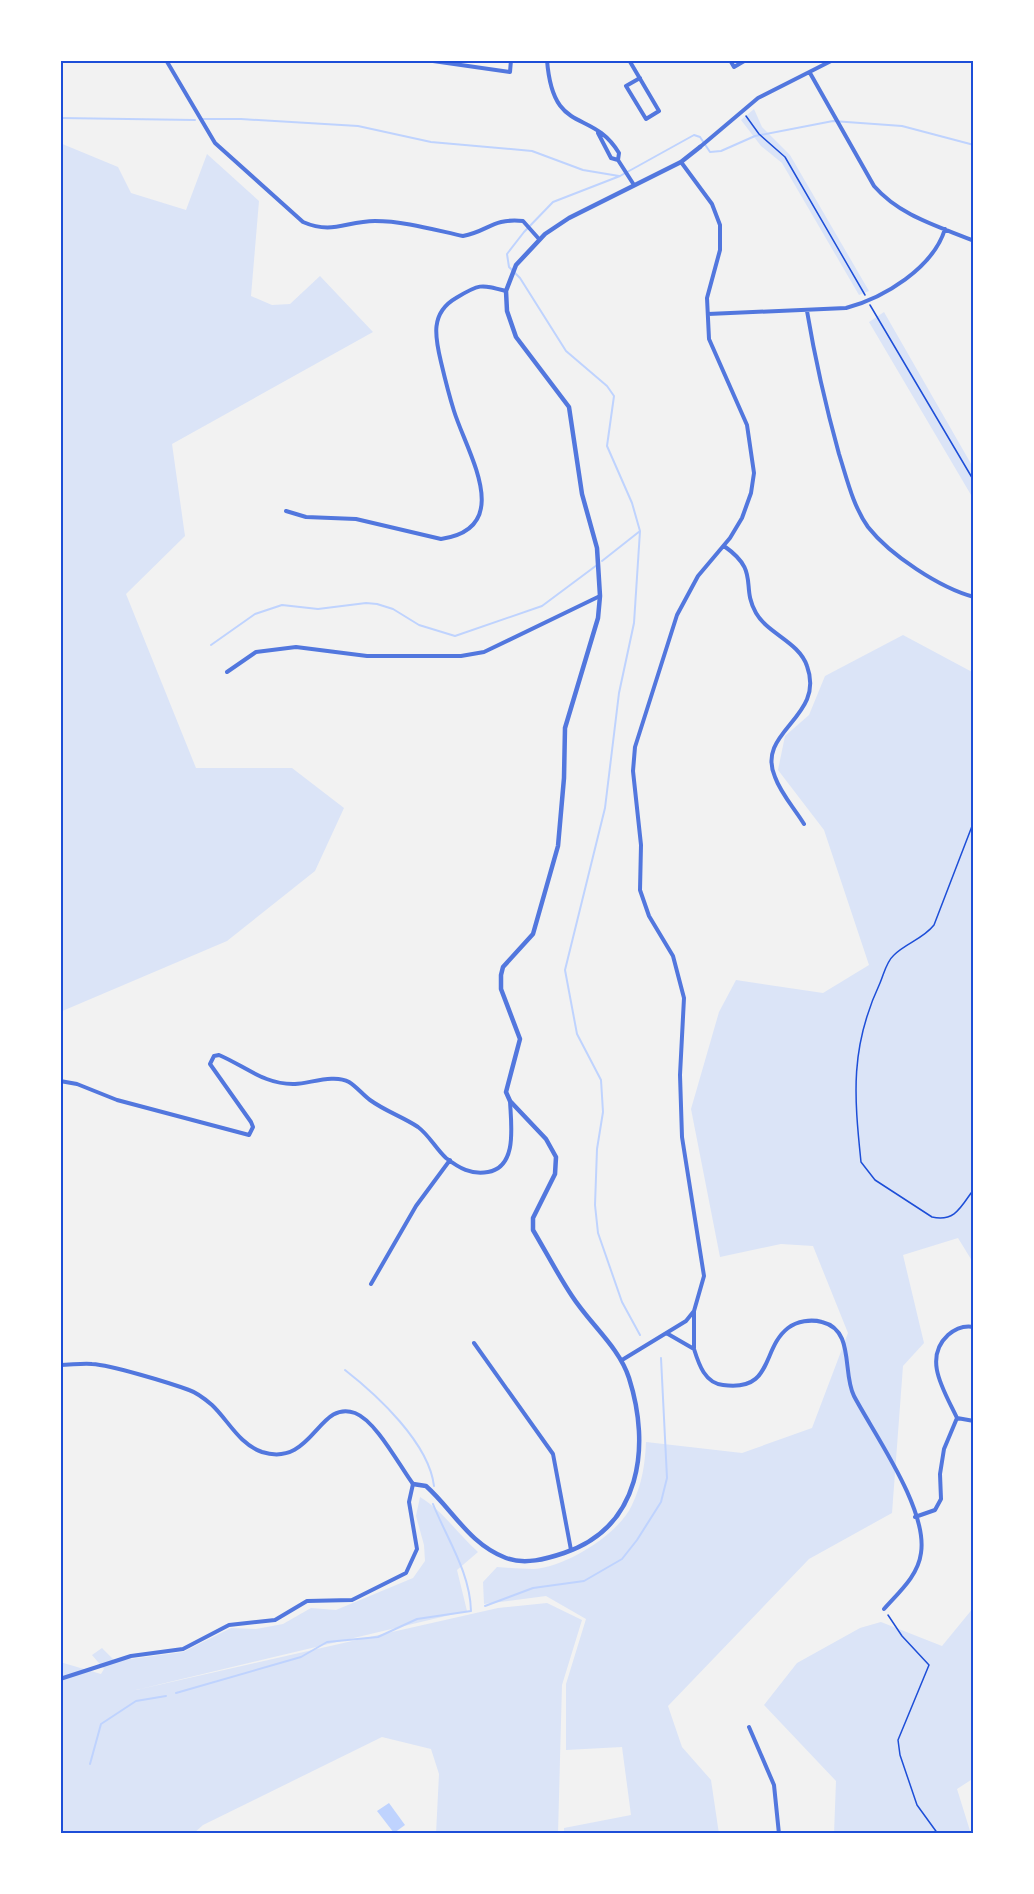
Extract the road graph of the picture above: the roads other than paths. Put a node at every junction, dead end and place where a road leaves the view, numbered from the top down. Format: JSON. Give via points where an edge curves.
{"nodes":[{"id":1,"x":166,"y":60,"type":"edge"},
{"id":2,"x":426,"y":60,"type":"edge"},
{"id":3,"x":511,"y":60,"type":"edge"},
{"id":4,"x":547,"y":60,"type":"edge"},
{"id":5,"x":629,"y":60,"type":"edge"},
{"id":6,"x":730,"y":60,"type":"edge"},
{"id":7,"x":746,"y":60,"type":"edge"},
{"id":8,"x":833,"y":60,"type":"edge"},
{"id":9,"x":810,"y":73,"type":"junction"},
{"id":10,"x":640,"y":78,"type":"junction"},
{"id":11,"x":598,"y":133,"type":"junction"},
{"id":12,"x":700,"y":147,"type":"joint"},
{"id":13,"x":618,"y":160,"type":"junction"},
{"id":14,"x":681,"y":162,"type":"junction"},
{"id":15,"x":634,"y":185,"type":"junction"},
{"id":16,"x":945,"y":229,"type":"junction"},
{"id":17,"x":539,"y":239,"type":"junction"},
{"id":18,"x":974,"y":241,"type":"edge"},
{"id":19,"x":506,"y":291,"type":"junction"},
{"id":20,"x":807,"y":311,"type":"junction"},
{"id":21,"x":708,"y":314,"type":"junction"},
{"id":22,"x":286,"y":511,"type":"dead end"},
{"id":23,"x":724,"y":546,"type":"junction"},
{"id":24,"x":600,"y":596,"type":"junction"},
{"id":25,"x":974,"y":597,"type":"edge"},
{"id":26,"x":227,"y":672,"type":"dead end"},
{"id":27,"x":804,"y":824,"type":"dead end"},
{"id":28,"x":60,"y":1081,"type":"edge"},
{"id":29,"x":510,"y":1101,"type":"junction"},
{"id":30,"x":450,"y":1160,"type":"junction"},
{"id":31,"x":371,"y":1284,"type":"dead end"},
{"id":32,"x":694,"y":1311,"type":"junction"},
{"id":33,"x":974,"y":1327,"type":"edge"},
{"id":34,"x":668,"y":1334,"type":"junction"},
{"id":35,"x":474,"y":1343,"type":"dead end"},
{"id":36,"x":694,"y":1349,"type":"junction"},
{"id":37,"x":622,"y":1360,"type":"junction"},
{"id":38,"x":60,"y":1365,"type":"edge"},
{"id":39,"x":957,"y":1418,"type":"junction"},
{"id":40,"x":974,"y":1421,"type":"edge"},
{"id":41,"x":413,"y":1484,"type":"junction"},
{"id":42,"x":915,"y":1517,"type":"junction"},
{"id":43,"x":571,"y":1551,"type":"junction"},
{"id":44,"x":884,"y":1609,"type":"road end"},
{"id":45,"x":60,"y":1679,"type":"edge"},
{"id":46,"x":749,"y":1727,"type":"dead end"},
{"id":47,"x":779,"y":1834,"type":"edge"}],
"edges":[{"from":1,"to":17,"type":"street","via":[[215,144],[303,222],[334,229],[375,221],[463,236],[504,219],[523,221]]},
{"from":2,"to":3,"type":"street","via":[[510,72]]},
{"from":4,"to":11,"type":"street","via":[[554,100]]},
{"from":5,"to":10,"type":"street"},
{"from":6,"to":7,"type":"street","via":[[734,67]]},
{"from":8,"to":9,"type":"street"},
{"from":9,"to":12,"type":"street","via":[[776,88],[742,110]]},
{"from":9,"to":16,"type":"street","via":[[874,186],[886,200],[899,210]]},
{"from":10,"to":10,"type":"street","via":[[659,111],[646,119],[626,86]]},
{"from":11,"to":13,"type":"street","via":[[611,158]]},
{"from":11,"to":13,"type":"street","via":[[610,138],[619,153]]},
{"from":12,"to":14,"type":"street"},
{"from":13,"to":15,"type":"street"},
{"from":14,"to":15,"type":"street"},
{"from":14,"to":21,"type":"street","via":[[712,204],[720,225],[720,250],[706,298]]},
{"from":15,"to":17,"type":"street","via":[[569,218]]},
{"from":16,"to":18,"type":"street"},
{"from":16,"to":20,"type":"street","via":[[922,265],[868,301],[846,308]]},
{"from":17,"to":19,"type":"street","via":[[516,265]]},
{"from":19,"to":22,"type":"street","via":[[487,284],[477,285],[441,308],[436,320],[435,337],[454,411],[482,482],[483,501],[477,521],[454,537],[441,539],[356,519],[306,517]]},
{"from":19,"to":24,"type":"street","via":[[507,311],[516,337],[568,406],[582,494],[597,548]]},
{"from":20,"to":21,"type":"street"},
{"from":20,"to":25,"type":"street","via":[[832,429],[848,485],[868,526],[882,543],[918,568],[954,592]]},
{"from":21,"to":23,"type":"street","via":[[709,339],[747,424],[754,473],[742,518]]},
{"from":23,"to":27,"type":"street","via":[[742,562],[749,575],[756,612],[798,652],[810,674],[809,698],[775,744],[772,758],[774,776]]},
{"from":23,"to":32,"type":"street","via":[[698,576],[677,615],[638,738],[633,771],[641,845],[640,890],[649,916],[673,956],[684,998],[682,1137],[704,1275]]},
{"from":24,"to":26,"type":"street","via":[[484,652],[461,656],[367,656],[296,647],[256,652]]},
{"from":24,"to":29,"type":"street","via":[[598,618],[565,728],[558,846],[532,934],[503,967],[501,975],[501,989],[520,1039],[506,1092]]},
{"from":28,"to":30,"type":"street","via":[[249,1135],[251,1122],[210,1059],[219,1055],[261,1078],[277,1082],[293,1084],[336,1078],[348,1081],[371,1100],[419,1128]]},
{"from":29,"to":30,"type":"street","via":[[512,1135],[501,1167],[494,1172],[471,1173]]},
{"from":29,"to":37,"type":"street","via":[[546,1139],[556,1157],[555,1174],[533,1218],[533,1230],[573,1298]]},
{"from":30,"to":31,"type":"street","via":[[416,1206]]},
{"from":32,"to":34,"type":"street"},
{"from":32,"to":36,"type":"street"},
{"from":33,"to":39,"type":"street","via":[[966,1326],[948,1335],[936,1357],[936,1369]]},
{"from":34,"to":36,"type":"street"},
{"from":34,"to":37,"type":"street"},
{"from":35,"to":43,"type":"street","via":[[553,1454]]},
{"from":36,"to":42,"type":"street","via":[[699,1367],[710,1380],[737,1386],[754,1381],[766,1368],[780,1336],[794,1324],[809,1320],[834,1327],[847,1355],[848,1382],[884,1446]]},
{"from":37,"to":43,"type":"street","via":[[640,1434],[638,1474],[626,1506],[598,1535]]},
{"from":38,"to":41,"type":"street","via":[[94,1364],[190,1390],[212,1405],[242,1439],[261,1452],[292,1451],[305,1444],[326,1419],[340,1412],[355,1413],[371,1425]]},
{"from":39,"to":40,"type":"street"},
{"from":39,"to":42,"type":"street","via":[[942,1461],[940,1499],[935,1510]]},
{"from":41,"to":43,"type":"street","via":[[426,1486],[480,1544],[507,1558],[534,1561]]},
{"from":41,"to":45,"type":"street","via":[[409,1502],[417,1549],[406,1573],[352,1600],[307,1601],[275,1620],[229,1625],[183,1649],[131,1656]]},
{"from":42,"to":44,"type":"street","via":[[921,1532],[918,1563],[914,1574]]},
{"from":46,"to":47,"type":"street","via":[[774,1785]]}]}
